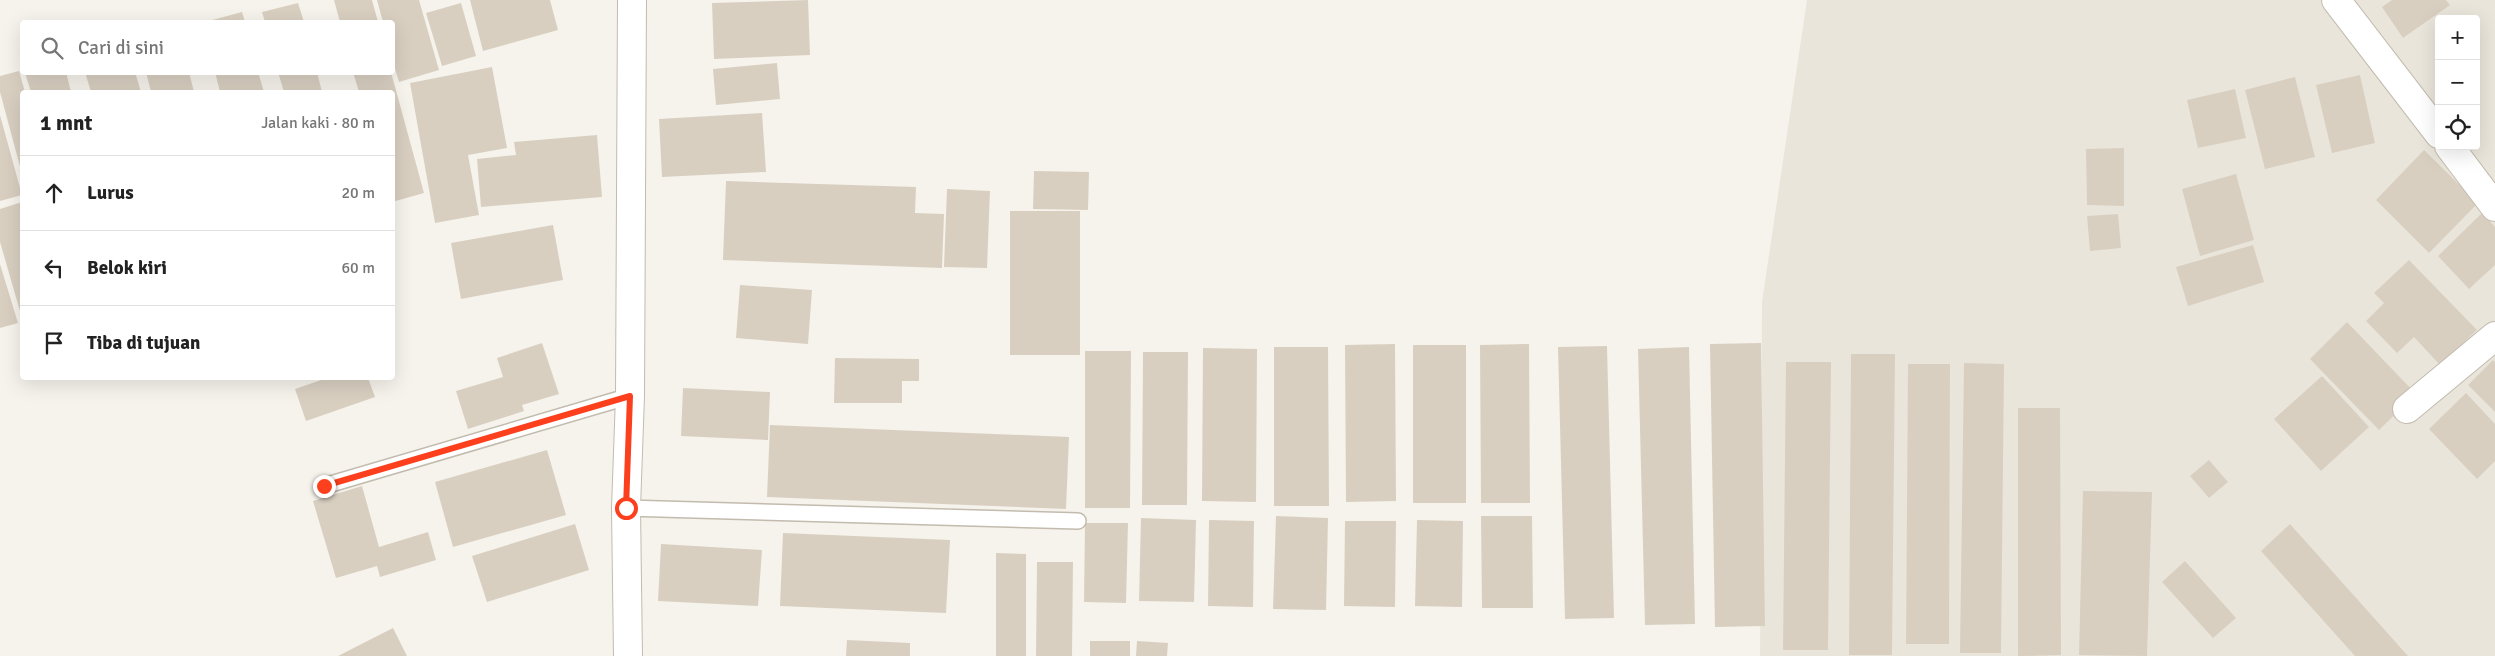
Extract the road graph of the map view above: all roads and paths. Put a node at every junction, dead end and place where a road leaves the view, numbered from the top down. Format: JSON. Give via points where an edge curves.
{"nodes":[{"id":1,"x":632,"y":0,"type":"edge"},
{"id":2,"x":2336,"y":0,"type":"edge"},
{"id":3,"x":2435,"y":129,"type":"edge"},
{"id":4,"x":2451,"y":150,"type":"edge"},
{"id":5,"x":2495,"y":207,"type":"edge"},
{"id":6,"x":2495,"y":336,"type":"edge"},
{"id":7,"x":630,"y":396,"type":"junction"},
{"id":8,"x":2407,"y":409,"type":"dead end"},
{"id":9,"x":324,"y":486,"type":"dead end"},
{"id":10,"x":626,"y":508,"type":"junction"},
{"id":11,"x":1078,"y":521,"type":"dead end"},
{"id":12,"x":628,"y":656,"type":"edge"}],
"edges":[{"from":1,"to":7,"type":"street"},
{"from":2,"to":3,"type":"street"},
{"from":4,"to":5,"type":"street"},
{"from":6,"to":8,"type":"street"},
{"from":7,"to":9,"type":"lane"},
{"from":7,"to":10,"type":"street"},
{"from":10,"to":11,"type":"lane"},
{"from":10,"to":12,"type":"street"}]}
